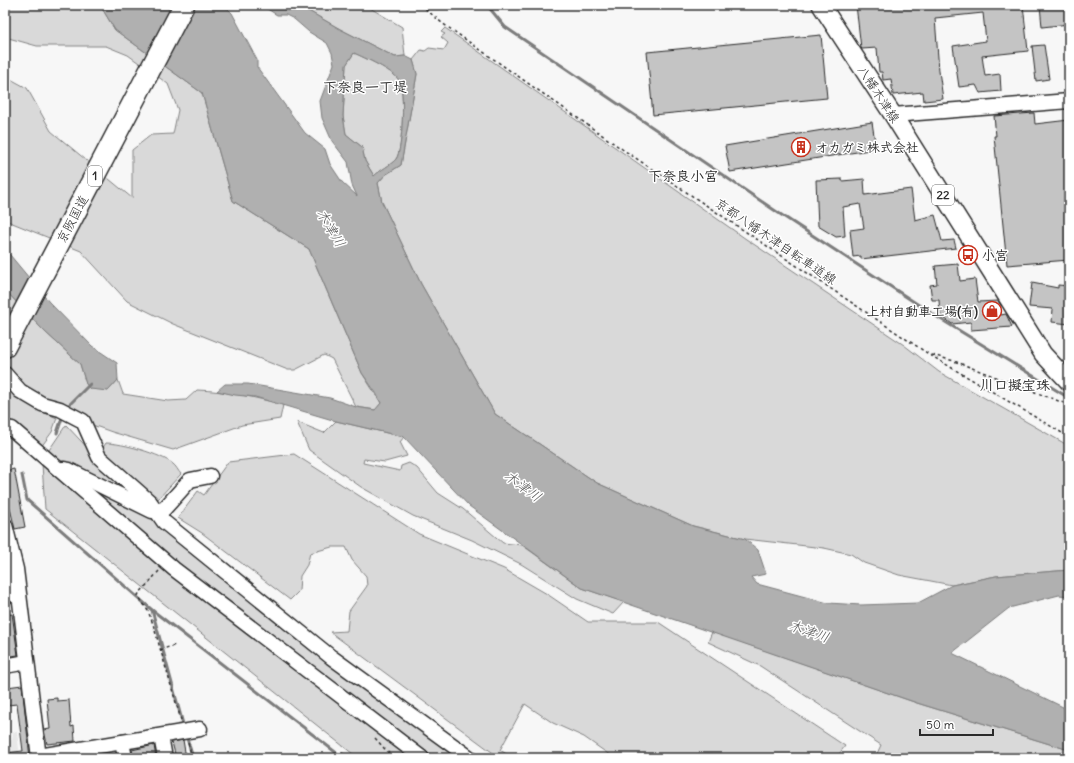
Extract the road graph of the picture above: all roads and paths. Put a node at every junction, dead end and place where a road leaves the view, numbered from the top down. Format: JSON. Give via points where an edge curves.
{"nodes":[{"id":1,"x":169,"y":5,"type":"edge"},
{"id":2,"x":184,"y":5,"type":"edge"},
{"id":3,"x":421,"y":5,"type":"edge"},
{"id":4,"x":821,"y":5,"type":"edge"},
{"id":5,"x":1069,"y":101,"type":"edge"},
{"id":6,"x":893,"y":115,"type":"junction"},
{"id":7,"x":5,"y":317,"type":"edge"},
{"id":8,"x":5,"y":347,"type":"edge"},
{"id":9,"x":930,"y":355,"type":"junction"},
{"id":10,"x":5,"y":374,"type":"edge"},
{"id":11,"x":1069,"y":382,"type":"edge"},
{"id":12,"x":1069,"y":405,"type":"edge"},
{"id":13,"x":5,"y":428,"type":"edge"},
{"id":14,"x":1069,"y":437,"type":"edge"},
{"id":15,"x":55,"y":467,"type":"junction"},
{"id":16,"x":210,"y":476,"type":"dead end"},
{"id":17,"x":156,"y":510,"type":"junction"},
{"id":18,"x":5,"y":525,"type":"edge"},
{"id":19,"x":5,"y":573,"type":"edge"},
{"id":20,"x":138,"y":595,"type":"dead end"},
{"id":21,"x":19,"y":599,"type":"junction"},
{"id":22,"x":175,"y":645,"type":"dead end"},
{"id":23,"x":160,"y":650,"type":"junction"},
{"id":24,"x":27,"y":662,"type":"junction"},
{"id":25,"x":5,"y":666,"type":"edge"},
{"id":26,"x":200,"y":729,"type":"dead end"},
{"id":27,"x":184,"y":732,"type":"junction"},
{"id":28,"x":161,"y":736,"type":"junction"},
{"id":29,"x":122,"y":742,"type":"junction"},
{"id":30,"x":342,"y":753,"type":"dead end"},
{"id":31,"x":39,"y":757,"type":"edge"},
{"id":32,"x":125,"y":758,"type":"edge"},
{"id":33,"x":165,"y":758,"type":"edge"},
{"id":34,"x":192,"y":758,"type":"edge"},
{"id":35,"x":348,"y":758,"type":"edge"},
{"id":36,"x":422,"y":758,"type":"edge"},
{"id":37,"x":470,"y":758,"type":"edge"}],
"edges":[{"from":1,"to":7,"type":"highway","name":"京阪国道","number":"1"},
{"from":2,"to":8,"type":"highway","name":"京阪国道","number":"1"},
{"from":3,"to":9,"type":"path","name":"京都八幡木津自転車道線","via":[[622,149]]},
{"from":4,"to":6,"type":"main road","name":"八幡木津線","number":"22"},
{"from":5,"to":6,"type":"street"},
{"from":6,"to":11,"type":"main road","name":"八幡木津線","number":"22","via":[[1043,354]]},
{"from":9,"to":12,"type":"path","via":[[954,361]]},
{"from":9,"to":14,"type":"path","name":"京都八幡木津自転車道線"},
{"from":10,"to":17,"type":"street","via":[[20,391],[42,404],[83,421],[99,457]]},
{"from":13,"to":15,"type":"street","via":[[12,429]]},
{"from":15,"to":17,"type":"street","via":[[69,470],[144,508]]},
{"from":15,"to":36,"type":"street","via":[[174,569]]},
{"from":16,"to":17,"type":"street","via":[[190,480],[164,509]]},
{"from":17,"to":37,"type":"street","via":[[164,522],[331,657]]},
{"from":18,"to":21,"type":"street","via":[[13,553]]},
{"from":19,"to":21,"type":"street","via":[[10,590]]},
{"from":20,"to":23,"type":"path","via":[[148,610]]},
{"from":21,"to":24,"type":"street"},
{"from":22,"to":23,"type":"path"},
{"from":23,"to":27,"type":"path"},
{"from":24,"to":25,"type":"street"},
{"from":24,"to":31,"type":"street"},
{"from":26,"to":27,"type":"street"},
{"from":27,"to":28,"type":"street"},
{"from":27,"to":34,"type":"path"},
{"from":28,"to":29,"type":"street"},
{"from":28,"to":33,"type":"street"},
{"from":29,"to":31,"type":"street"},
{"from":29,"to":32,"type":"street"},
{"from":30,"to":35,"type":"path"}]}
